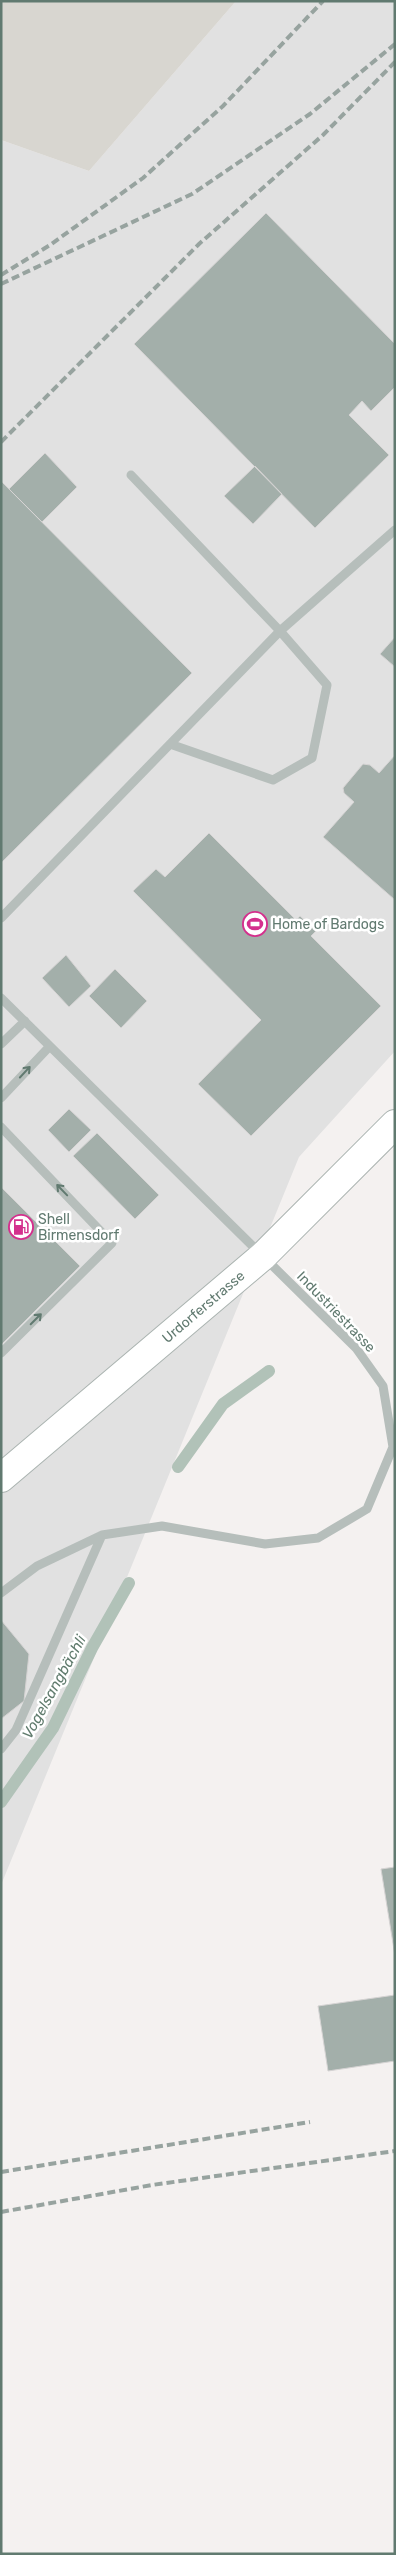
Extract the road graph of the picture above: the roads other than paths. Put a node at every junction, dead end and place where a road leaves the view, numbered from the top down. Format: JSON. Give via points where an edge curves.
{"nodes":[{"id":1,"x":131,"y":475,"type":"dead end"},
{"id":2,"x":395,"y":530,"type":"edge"},
{"id":3,"x":280,"y":631,"type":"junction"},
{"id":4,"x":170,"y":744,"type":"junction"},
{"id":5,"x":1,"y":918,"type":"edge"},
{"id":6,"x":1,"y":998,"type":"edge"},
{"id":7,"x":25,"y":1021,"type":"junction"},
{"id":8,"x":1,"y":1044,"type":"edge"},
{"id":9,"x":50,"y":1047,"type":"junction"},
{"id":10,"x":1,"y":1098,"type":"edge"},
{"id":11,"x":395,"y":1124,"type":"edge"},
{"id":12,"x":1,"y":1127,"type":"edge"},
{"id":13,"x":263,"y":1256,"type":"junction"},
{"id":14,"x":1,"y":1353,"type":"edge"},
{"id":15,"x":1,"y":1478,"type":"edge"},
{"id":16,"x":102,"y":1535,"type":"junction"},
{"id":17,"x":1,"y":1593,"type":"edge"},
{"id":18,"x":1,"y":1749,"type":"edge"}],
"edges":[{"from":1,"to":3,"type":"street"},
{"from":2,"to":3,"type":"street"},
{"from":3,"to":4,"type":"street"},
{"from":3,"to":4,"type":"street","via":[[327,684],[312,758],[273,780]]},
{"from":4,"to":5,"type":"street"},
{"from":6,"to":7,"type":"street","name":"Industriestrasse"},
{"from":7,"to":8,"type":"street"},
{"from":7,"to":9,"type":"street","name":"Industriestrasse"},
{"from":10,"to":9,"type":"street","one_way":true},
{"from":9,"to":13,"type":"street","name":"Industriestrasse"},
{"from":11,"to":13,"type":"main road","name":"Urdorferstrasse"},
{"from":14,"to":12,"type":"street","one_way":true,"via":[[112,1243]]},
{"from":13,"to":15,"type":"main road","name":"Urdorferstrasse"},
{"from":13,"to":16,"type":"street","name":"Industriestrasse","via":[[356,1348],[383,1386],[393,1447],[367,1509],[318,1538],[266,1544],[162,1526]]},
{"from":16,"to":17,"type":"street","name":"Industriestrasse","via":[[37,1566]]},
{"from":16,"to":18,"type":"street","via":[[16,1730]]}]}
